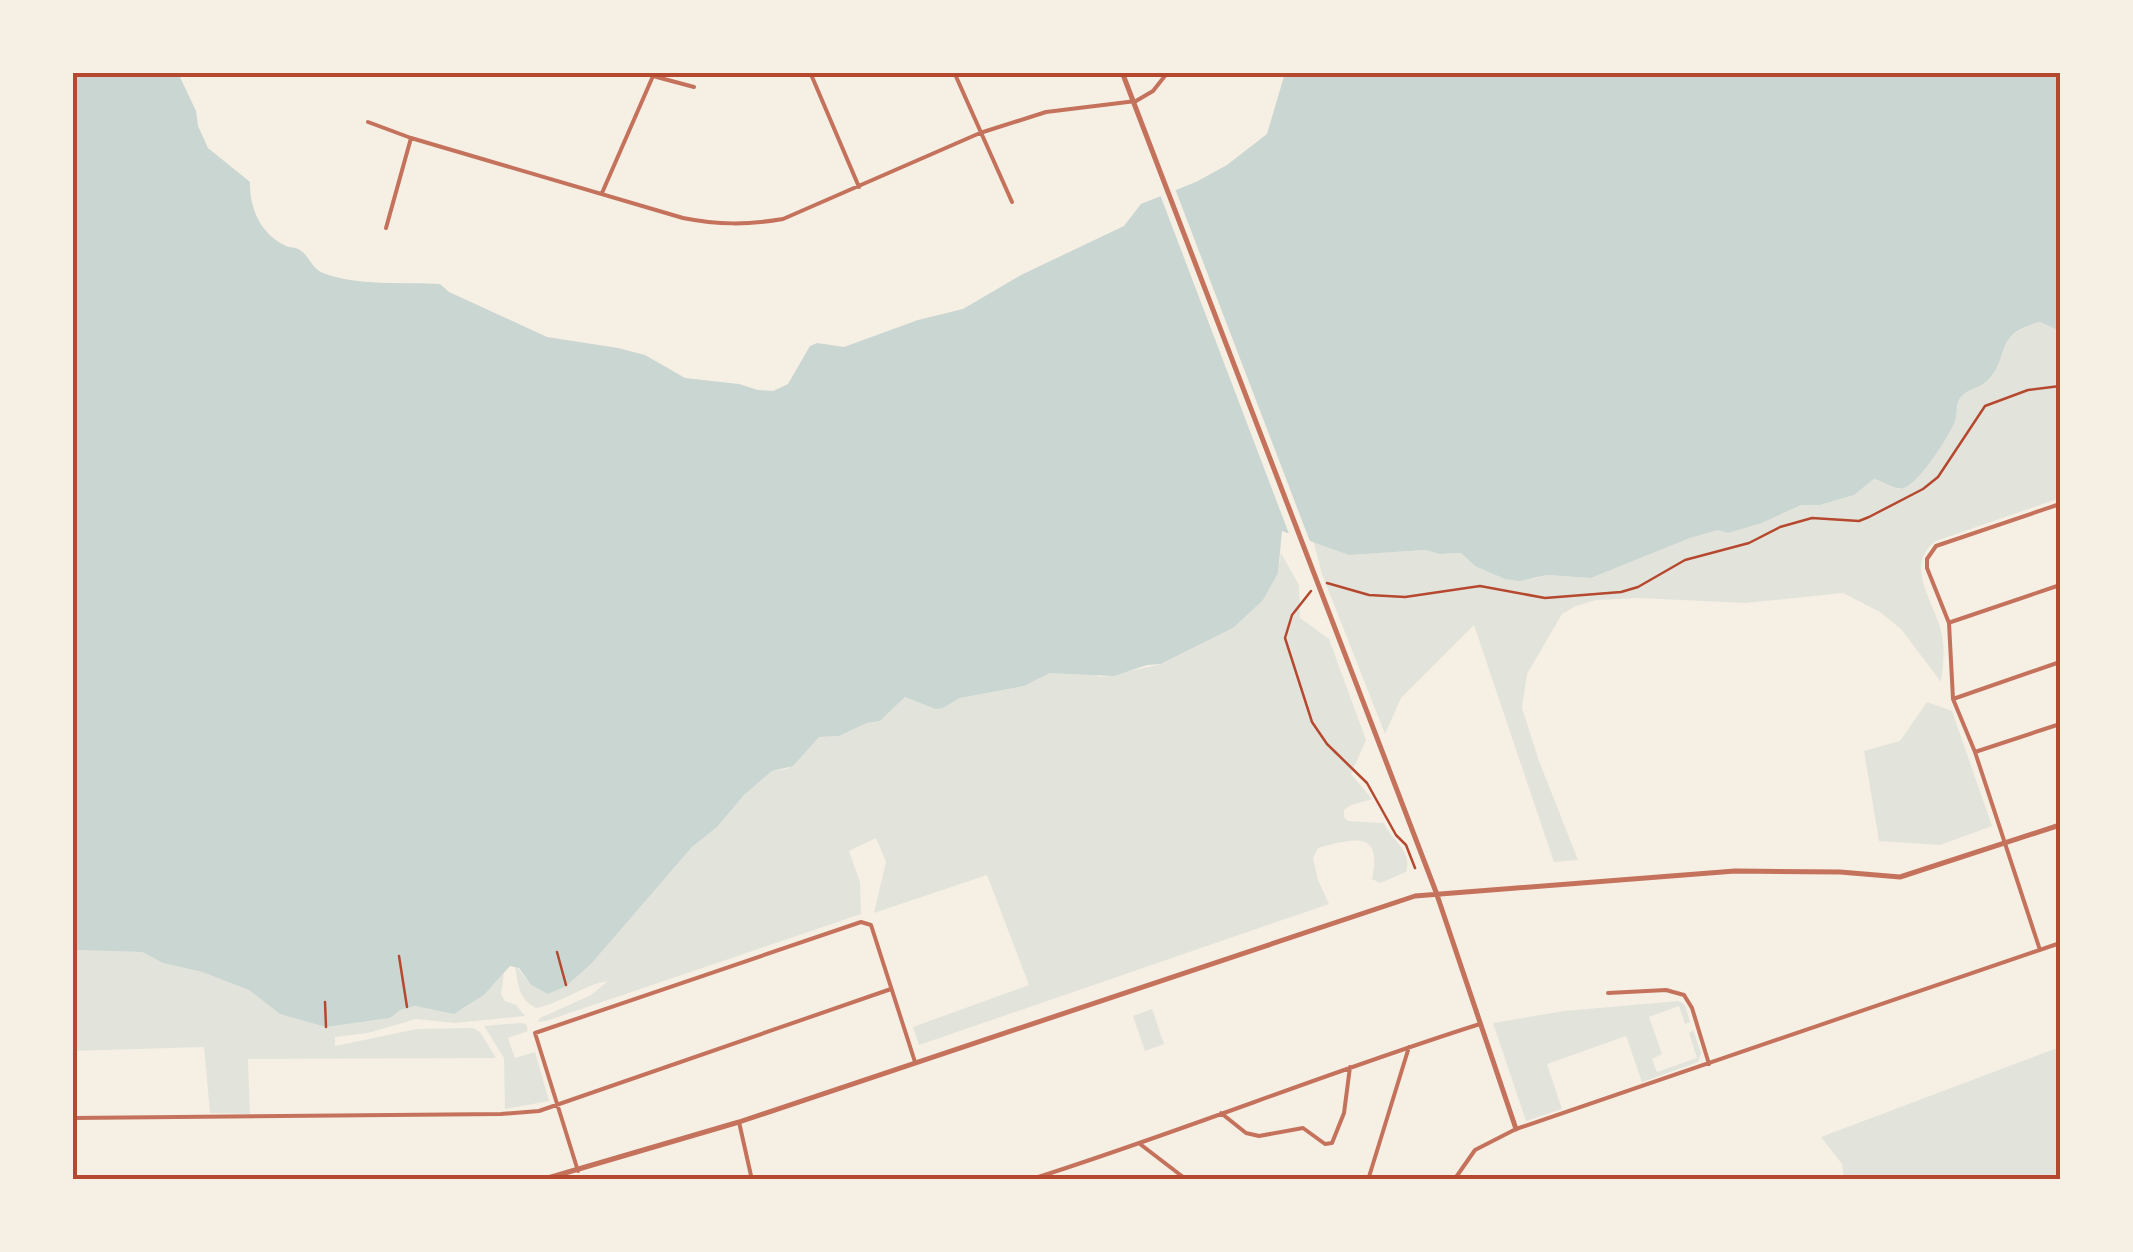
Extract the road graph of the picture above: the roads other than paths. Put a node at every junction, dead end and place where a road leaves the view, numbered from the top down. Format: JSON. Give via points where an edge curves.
{"nodes":[{"id":1,"x":810,"y":72,"type":"edge"},
{"id":2,"x":954,"y":72,"type":"edge"},
{"id":3,"x":1122,"y":72,"type":"edge"},
{"id":4,"x":1168,"y":72,"type":"edge"},
{"id":5,"x":694,"y":86,"type":"dead end"},
{"id":6,"x":368,"y":122,"type":"dead end"},
{"id":7,"x":980,"y":133,"type":"junction"},
{"id":8,"x":411,"y":138,"type":"junction"},
{"id":9,"x":859,"y":187,"type":"junction"},
{"id":10,"x":602,"y":192,"type":"junction"},
{"id":11,"x":1012,"y":202,"type":"dead end"},
{"id":12,"x":386,"y":228,"type":"dead end"},
{"id":13,"x":2060,"y":504,"type":"edge"},
{"id":14,"x":2060,"y":585,"type":"edge"},
{"id":15,"x":1949,"y":622,"type":"junction"},
{"id":16,"x":2060,"y":662,"type":"edge"},
{"id":17,"x":1953,"y":699,"type":"junction"},
{"id":18,"x":2060,"y":724,"type":"edge"},
{"id":19,"x":1975,"y":752,"type":"junction"},
{"id":20,"x":2060,"y":825,"type":"edge"},
{"id":21,"x":2004,"y":844,"type":"junction"},
{"id":22,"x":1436,"y":892,"type":"junction"},
{"id":23,"x":2060,"y":943,"type":"edge"},
{"id":24,"x":2040,"y":950,"type":"junction"},
{"id":25,"x":891,"y":989,"type":"junction"},
{"id":26,"x":1608,"y":993,"type":"dead end"},
{"id":27,"x":1480,"y":1024,"type":"junction"},
{"id":28,"x":1409,"y":1047,"type":"junction"},
{"id":29,"x":915,"y":1064,"type":"junction"},
{"id":30,"x":1710,"y":1064,"type":"junction"},
{"id":31,"x":1350,"y":1066,"type":"junction"},
{"id":32,"x":556,"y":1105,"type":"junction"},
{"id":33,"x":1221,"y":1113,"type":"junction"},
{"id":34,"x":72,"y":1118,"type":"edge"},
{"id":35,"x":738,"y":1122,"type":"junction"},
{"id":36,"x":1516,"y":1129,"type":"junction"},
{"id":37,"x":1140,"y":1144,"type":"junction"},
{"id":38,"x":578,"y":1171,"type":"junction"},
{"id":39,"x":1050,"y":1173,"type":"junction"},
{"id":40,"x":541,"y":1180,"type":"edge"},
{"id":41,"x":581,"y":1180,"type":"edge"},
{"id":42,"x":752,"y":1180,"type":"edge"},
{"id":43,"x":1030,"y":1180,"type":"edge"},
{"id":44,"x":1056,"y":1180,"type":"edge"},
{"id":45,"x":1188,"y":1180,"type":"edge"},
{"id":46,"x":1368,"y":1180,"type":"edge"},
{"id":47,"x":1454,"y":1180,"type":"edge"}],
"edges":[{"from":1,"to":9,"type":"street"},
{"from":2,"to":7,"type":"street"},
{"from":3,"to":22,"type":"street"},
{"from":4,"to":7,"type":"street","via":[[1136,101],[1046,112]]},
{"from":5,"to":10,"type":"street","via":[[653,76]]},
{"from":6,"to":8,"type":"street"},
{"from":7,"to":9,"type":"street"},
{"from":7,"to":11,"type":"street"},
{"from":8,"to":10,"type":"street"},
{"from":8,"to":12,"type":"street"},
{"from":9,"to":10,"type":"street","via":[[783,219],[750,225],[683,218]]},
{"from":13,"to":15,"type":"street","via":[[1936,546],[1926,568]]},
{"from":14,"to":15,"type":"street"},
{"from":15,"to":17,"type":"street"},
{"from":16,"to":17,"type":"street"},
{"from":17,"to":19,"type":"street"},
{"from":18,"to":19,"type":"street"},
{"from":19,"to":21,"type":"street"},
{"from":20,"to":21,"type":"street"},
{"from":21,"to":22,"type":"street","via":[[1900,878],[1734,870]]},
{"from":21,"to":24,"type":"street"},
{"from":22,"to":27,"type":"street"},
{"from":22,"to":29,"type":"street"},
{"from":23,"to":24,"type":"street"},
{"from":24,"to":30,"type":"street"},
{"from":25,"to":29,"type":"street"},
{"from":25,"to":32,"type":"street"},
{"from":25,"to":32,"type":"street","via":[[871,924],[861,922],[539,1030],[534,1036]]},
{"from":26,"to":30,"type":"street","via":[[1684,995]]},
{"from":27,"to":28,"type":"street"},
{"from":27,"to":36,"type":"street"},
{"from":28,"to":31,"type":"street"},
{"from":28,"to":46,"type":"street"},
{"from":29,"to":35,"type":"street"},
{"from":30,"to":36,"type":"street"},
{"from":31,"to":33,"type":"street"},
{"from":31,"to":33,"type":"street","via":[[1332,1143],[1303,1128],[1259,1136]]},
{"from":32,"to":34,"type":"street","via":[[501,1114]]},
{"from":32,"to":38,"type":"street"},
{"from":33,"to":37,"type":"street"},
{"from":35,"to":38,"type":"street"},
{"from":35,"to":42,"type":"street"},
{"from":36,"to":47,"type":"street","via":[[1475,1150]]},
{"from":37,"to":39,"type":"street"},
{"from":37,"to":45,"type":"street"},
{"from":38,"to":40,"type":"street"},
{"from":38,"to":41,"type":"street"},
{"from":39,"to":43,"type":"street"},
{"from":39,"to":44,"type":"street"}]}
